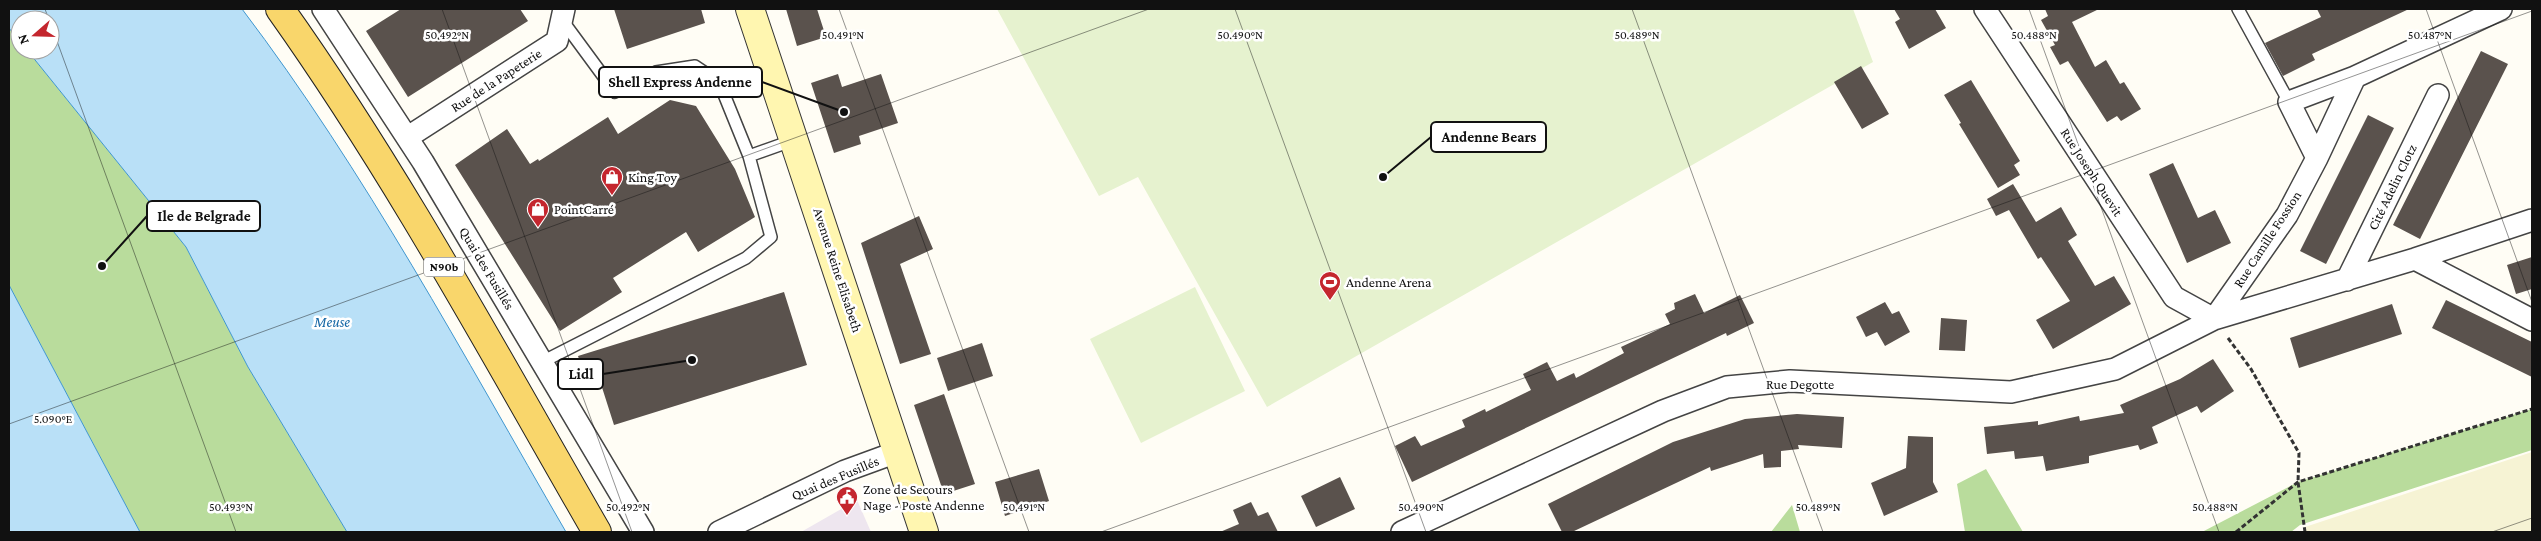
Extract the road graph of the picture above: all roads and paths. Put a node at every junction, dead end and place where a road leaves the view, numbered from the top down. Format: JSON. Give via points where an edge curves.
{"nodes":[{"id":1,"x":280,"y":9,"type":"edge"},
{"id":2,"x":323,"y":9,"type":"edge"},
{"id":3,"x":750,"y":9,"type":"edge"},
{"id":4,"x":1985,"y":9,"type":"edge"},
{"id":5,"x":2238,"y":9,"type":"edge"},
{"id":6,"x":2501,"y":9,"type":"edge"},
{"id":7,"x":563,"y":14,"type":"edge"},
{"id":8,"x":2355,"y":77,"type":"junction"},
{"id":9,"x":2438,"y":95,"type":"dead end"},
{"id":10,"x":2289,"y":102,"type":"junction"},
{"id":11,"x":408,"y":137,"type":"junction"},
{"id":12,"x":794,"y":140,"type":"junction"},
{"id":13,"x":749,"y":156,"type":"junction"},
{"id":14,"x":2317,"y":158,"type":"junction"},
{"id":15,"x":2532,"y":220,"type":"edge"},
{"id":16,"x":2415,"y":259,"type":"junction"},
{"id":17,"x":2346,"y":280,"type":"junction"},
{"id":18,"x":2214,"y":319,"type":"junction"},
{"id":19,"x":2532,"y":320,"type":"edge"},
{"id":20,"x":542,"y":362,"type":"junction"},
{"id":21,"x":2532,"y":409,"type":"edge"},
{"id":22,"x":897,"y":452,"type":"junction"},
{"id":23,"x":2298,"y":482,"type":"junction"},
{"id":24,"x":2304,"y":527,"type":"junction"},
{"id":25,"x":597,"y":532,"type":"edge"},
{"id":26,"x":643,"y":532,"type":"edge"},
{"id":27,"x":719,"y":532,"type":"edge"},
{"id":28,"x":924,"y":532,"type":"edge"},
{"id":29,"x":1402,"y":532,"type":"edge"},
{"id":30,"x":2236,"y":532,"type":"edge"},
{"id":31,"x":2301,"y":532,"type":"edge"},
{"id":32,"x":2305,"y":532,"type":"edge"}],
"edges":[{"from":1,"to":25,"type":"main road","number":"N90b","via":[[407,202]]},
{"from":2,"to":11,"type":"street","name":"Quai des Fusillés"},
{"from":3,"to":12,"type":"main road","name":"Avenue Reine Elisabeth"},
{"from":4,"to":18,"type":"street","name":"Rue Joseph Quevit","via":[[2174,297]]},
{"from":5,"to":10,"type":"lane"},
{"from":6,"to":8,"type":"street"},
{"from":7,"to":11,"type":"street","name":"Rue de la Papeterie","via":[[557,41]]},
{"from":7,"to":13,"type":"lane","via":[[615,92],[656,72],[694,66],[719,82]]},
{"from":8,"to":10,"type":"street"},
{"from":8,"to":14,"type":"street","name":"Rue Camille Fossion"},
{"from":9,"to":17,"type":"street","name":"Cité Adelin Clotz"},
{"from":10,"to":14,"type":"street"},
{"from":11,"to":20,"type":"street","name":"Quai des Fusillés"},
{"from":12,"to":13,"type":"lane"},
{"from":12,"to":22,"type":"main road","name":"Avenue Reine Elisabeth"},
{"from":13,"to":20,"type":"lane","via":[[771,237],[746,258]]},
{"from":14,"to":18,"type":"street","name":"Rue Camille Fossion","via":[[2287,215]]},
{"from":15,"to":16,"type":"street"},
{"from":16,"to":17,"type":"street"},
{"from":16,"to":19,"type":"street"},
{"from":17,"to":18,"type":"street"},
{"from":18,"to":23,"type":"path","via":[[2251,369],[2299,453]]},
{"from":18,"to":29,"type":"street","name":"Rue Degotte","via":[[2114,370],[2011,392],[1790,381],[1727,387],[1663,411]]},
{"from":20,"to":26,"type":"street","name":"Quai des Fusillés"},
{"from":21,"to":23,"type":"path"},
{"from":22,"to":27,"type":"street","name":"Quai des Fusillés","via":[[845,471]]},
{"from":22,"to":28,"type":"main road","name":"Avenue Reine Elisabeth"},
{"from":23,"to":24,"type":"path"},
{"from":23,"to":30,"type":"path"},
{"from":24,"to":31,"type":"path"},
{"from":24,"to":32,"type":"path"}]}
